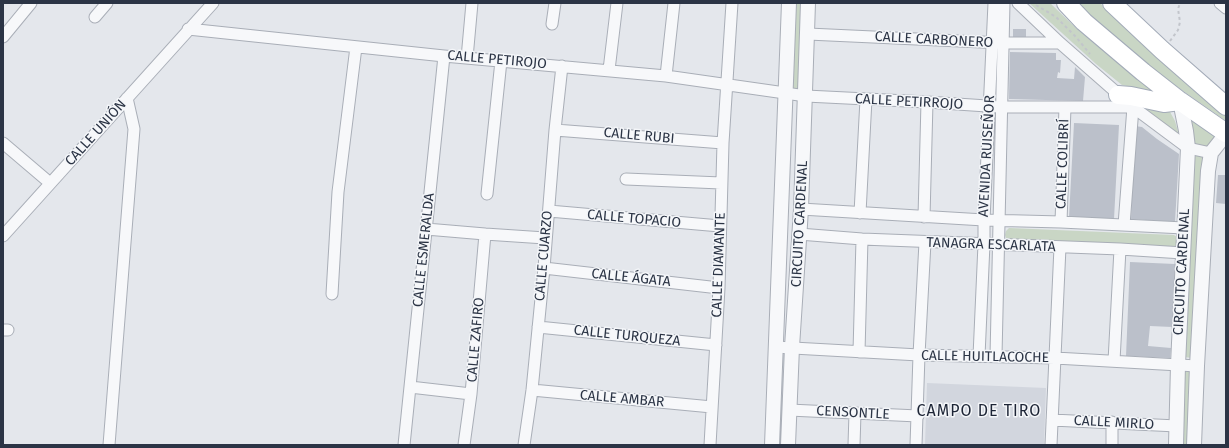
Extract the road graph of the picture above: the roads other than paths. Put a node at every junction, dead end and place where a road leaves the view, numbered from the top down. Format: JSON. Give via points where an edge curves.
{"nodes":[{"id":1,"x":31,"y":3,"type":"edge"},
{"id":2,"x":108,"y":3,"type":"edge"},
{"id":3,"x":213,"y":3,"type":"edge"},
{"id":4,"x":472,"y":3,"type":"edge"},
{"id":5,"x":555,"y":3,"type":"edge"},
{"id":6,"x":618,"y":3,"type":"edge"},
{"id":7,"x":674,"y":3,"type":"edge"},
{"id":8,"x":732,"y":3,"type":"edge"},
{"id":9,"x":789,"y":3,"type":"edge"},
{"id":10,"x":808,"y":3,"type":"edge"},
{"id":11,"x":994,"y":3,"type":"edge"},
{"id":12,"x":1004,"y":3,"type":"edge"},
{"id":13,"x":1018,"y":3,"type":"edge"},
{"id":14,"x":1066,"y":3,"type":"edge"},
{"id":15,"x":1112,"y":3,"type":"edge"},
{"id":16,"x":1220,"y":3,"type":"edge"},
{"id":17,"x":1226,"y":8,"type":"edge"},
{"id":18,"x":95,"y":17,"type":"dead end"},
{"id":19,"x":552,"y":24,"type":"dead end"},
{"id":20,"x":188,"y":29,"type":"junction"},
{"id":21,"x":808,"y":34,"type":"junction"},
{"id":22,"x":3,"y":37,"type":"edge"},
{"id":23,"x":998,"y":43,"type":"junction"},
{"id":24,"x":1060,"y":43,"type":"junction"},
{"id":25,"x":356,"y":47,"type":"junction"},
{"id":26,"x":444,"y":56,"type":"junction"},
{"id":27,"x":467,"y":58,"type":"junction"},
{"id":28,"x":501,"y":61,"type":"junction"},
{"id":29,"x":562,"y":66,"type":"junction"},
{"id":30,"x":609,"y":70,"type":"junction"},
{"id":31,"x":666,"y":76,"type":"junction"},
{"id":32,"x":726,"y":84,"type":"junction"},
{"id":33,"x":786,"y":93,"type":"junction"},
{"id":34,"x":1118,"y":95,"type":"junction"},
{"id":35,"x":806,"y":96,"type":"junction"},
{"id":36,"x":127,"y":98,"type":"junction"},
{"id":37,"x":866,"y":99,"type":"junction"},
{"id":38,"x":1180,"y":101,"type":"junction"},
{"id":39,"x":927,"y":102,"type":"junction"},
{"id":40,"x":990,"y":106,"type":"junction"},
{"id":41,"x":1226,"y":106,"type":"edge"},
{"id":42,"x":1002,"y":107,"type":"junction"},
{"id":43,"x":1065,"y":107,"type":"junction"},
{"id":44,"x":1133,"y":107,"type":"junction"},
{"id":45,"x":555,"y":130,"type":"junction"},
{"id":46,"x":1226,"y":133,"type":"edge"},
{"id":47,"x":3,"y":143,"type":"edge"},
{"id":48,"x":722,"y":143,"type":"junction"},
{"id":49,"x":1188,"y":148,"type":"junction"},
{"id":50,"x":1211,"y":153,"type":"junction"},
{"id":51,"x":626,"y":179,"type":"dead end"},
{"id":52,"x":50,"y":183,"type":"junction"},
{"id":53,"x":721,"y":184,"type":"junction"},
{"id":54,"x":487,"y":194,"type":"dead end"},
{"id":55,"x":801,"y":209,"type":"junction"},
{"id":56,"x":549,"y":211,"type":"junction"},
{"id":57,"x":860,"y":213,"type":"junction"},
{"id":58,"x":924,"y":216,"type":"junction"},
{"id":59,"x":984,"y":220,"type":"junction"},
{"id":60,"x":999,"y":220,"type":"junction"},
{"id":61,"x":1061,"y":222,"type":"junction"},
{"id":62,"x":1124,"y":225,"type":"junction"},
{"id":63,"x":720,"y":226,"type":"junction"},
{"id":64,"x":1184,"y":228,"type":"junction"},
{"id":65,"x":426,"y":229,"type":"junction"},
{"id":66,"x":485,"y":234,"type":"junction"},
{"id":67,"x":800,"y":234,"type":"junction"},
{"id":68,"x":3,"y":236,"type":"edge"},
{"id":69,"x":546,"y":238,"type":"junction"},
{"id":70,"x":862,"y":239,"type":"junction"},
{"id":71,"x":925,"y":242,"type":"junction"},
{"id":72,"x":984,"y":244,"type":"junction"},
{"id":73,"x":999,"y":244,"type":"junction"},
{"id":74,"x":1060,"y":247,"type":"junction"},
{"id":75,"x":1120,"y":249,"type":"junction"},
{"id":76,"x":1183,"y":253,"type":"junction"},
{"id":77,"x":544,"y":268,"type":"junction"},
{"id":78,"x":719,"y":288,"type":"junction"},
{"id":79,"x":332,"y":294,"type":"dead end"},
{"id":80,"x":538,"y":327,"type":"junction"},
{"id":81,"x":716,"y":345,"type":"junction"},
{"id":82,"x":775,"y":346,"type":"junction"},
{"id":83,"x":792,"y":347,"type":"junction"},
{"id":84,"x":858,"y":352,"type":"junction"},
{"id":85,"x":920,"y":355,"type":"junction"},
{"id":86,"x":979,"y":356,"type":"junction"},
{"id":87,"x":996,"y":356,"type":"junction"},
{"id":88,"x":1055,"y":358,"type":"junction"},
{"id":89,"x":1114,"y":361,"type":"junction"},
{"id":90,"x":1178,"y":365,"type":"junction"},
{"id":91,"x":1197,"y":366,"type":"junction"},
{"id":92,"x":410,"y":387,"type":"junction"},
{"id":93,"x":532,"y":390,"type":"junction"},
{"id":94,"x":470,"y":394,"type":"junction"},
{"id":95,"x":712,"y":407,"type":"junction"},
{"id":96,"x":789,"y":410,"type":"junction"},
{"id":97,"x":855,"y":413,"type":"junction"},
{"id":98,"x":918,"y":416,"type":"junction"},
{"id":99,"x":1052,"y":420,"type":"junction"},
{"id":100,"x":1112,"y":422,"type":"junction"},
{"id":101,"x":1177,"y":426,"type":"junction"},
{"id":102,"x":109,"y":445,"type":"edge"},
{"id":103,"x":404,"y":445,"type":"edge"},
{"id":104,"x":464,"y":445,"type":"edge"},
{"id":105,"x":524,"y":445,"type":"edge"},
{"id":106,"x":710,"y":445,"type":"edge"},
{"id":107,"x":772,"y":445,"type":"edge"},
{"id":108,"x":788,"y":445,"type":"edge"},
{"id":109,"x":854,"y":445,"type":"edge"},
{"id":110,"x":916,"y":445,"type":"edge"},
{"id":111,"x":1051,"y":445,"type":"edge"},
{"id":112,"x":1112,"y":445,"type":"edge"},
{"id":113,"x":1176,"y":445,"type":"edge"},
{"id":114,"x":1194,"y":445,"type":"edge"}],
"edges":[{"from":1,"to":22,"type":"street"},
{"from":2,"to":18,"type":"street"},
{"from":3,"to":20,"type":"street","name":"CALLE UNIÓN"},
{"from":4,"to":27,"type":"street"},
{"from":5,"to":19,"type":"street"},
{"from":6,"to":30,"type":"street"},
{"from":7,"to":31,"type":"street"},
{"from":8,"to":32,"type":"street","name":"CALLE DIAMANTE"},
{"from":9,"to":33,"type":"street","name":"CIRCUITO CARDENAL"},
{"from":10,"to":21,"type":"street","name":"CIRCUITO CARDENAL"},
{"from":11,"to":23,"type":"street","name":"AVENIDA RUISEÑOR"},
{"from":12,"to":23,"type":"street","name":"AVENIDA RUISEÑOR"},
{"from":13,"to":24,"type":"street"},
{"from":14,"to":38,"type":"main road","via":[[1084,22]]},
{"from":15,"to":41,"type":"main road"},
{"from":16,"to":17,"type":"street"},
{"from":20,"to":25,"type":"street","name":"CALLE PETIROJO"},
{"from":20,"to":36,"type":"street","name":"CALLE UNIÓN"},
{"from":21,"to":23,"type":"street","name":"CALLE CARBONERO"},
{"from":21,"to":35,"type":"street","name":"CIRCUITO CARDENAL"},
{"from":23,"to":24,"type":"street","name":"CALLE CARBONERO"},
{"from":23,"to":40,"type":"street","name":"AVENIDA RUISEÑOR"},
{"from":23,"to":42,"type":"street","name":"AVENIDA RUISEÑOR"},
{"from":24,"to":34,"type":"street"},
{"from":25,"to":26,"type":"street","name":"CALLE PETIROJO"},
{"from":25,"to":79,"type":"street","via":[[338,192]]},
{"from":26,"to":27,"type":"street","name":"CALLE PETIROJO"},
{"from":26,"to":65,"type":"street","name":"CALLE ESMERALDA"},
{"from":27,"to":28,"type":"street","name":"CALLE PETIROJO"},
{"from":28,"to":29,"type":"street","name":"CALLE PETIROJO"},
{"from":28,"to":54,"type":"street"},
{"from":29,"to":30,"type":"street","name":"CALLE PETIROJO"},
{"from":29,"to":45,"type":"street","name":"CALLE CUARZO"},
{"from":30,"to":31,"type":"street","name":"CALLE PETIROJO"},
{"from":31,"to":32,"type":"street","name":"CALLE PETIROJO"},
{"from":32,"to":33,"type":"street","name":"CALLE PETIROJO"},
{"from":32,"to":48,"type":"street","name":"CALLE DIAMANTE"},
{"from":33,"to":35,"type":"street","name":"CALLE PETIROJO"},
{"from":33,"to":82,"type":"street","name":"CIRCUITO CARDENAL"},
{"from":34,"to":38,"type":"main road","via":[[1164,102]]},
{"from":34,"to":44,"type":"street"},
{"from":35,"to":37,"type":"street","name":"CALLE PETIRROJO"},
{"from":35,"to":55,"type":"street","name":"CIRCUITO CARDENAL"},
{"from":36,"to":52,"type":"street","name":"CALLE UNIÓN"},
{"from":36,"to":102,"type":"street","via":[[134,129]]},
{"from":37,"to":39,"type":"street","name":"CALLE PETIRROJO"},
{"from":37,"to":57,"type":"street"},
{"from":38,"to":46,"type":"main road"},
{"from":38,"to":49,"type":"street","name":"CIRCUITO CARDENAL"},
{"from":39,"to":40,"type":"street","name":"CALLE PETIRROJO"},
{"from":39,"to":58,"type":"street"},
{"from":40,"to":42,"type":"street","name":"CALLE PETIRROJO"},
{"from":40,"to":59,"type":"street","name":"AVENIDA RUISEÑOR"},
{"from":42,"to":43,"type":"street","name":"CALLE PETIRROJO"},
{"from":42,"to":60,"type":"street","name":"AVENIDA RUISEÑOR"},
{"from":43,"to":44,"type":"street","name":"CALLE PETIRROJO"},
{"from":43,"to":61,"type":"street","name":"CALLE COLIBRÍ"},
{"from":44,"to":49,"type":"street"},
{"from":44,"to":62,"type":"street"},
{"from":45,"to":48,"type":"street","name":"CALLE RUBI"},
{"from":45,"to":56,"type":"street","name":"CALLE CUARZO"},
{"from":46,"to":50,"type":"street","name":"CIRCUITO CARDENAL"},
{"from":47,"to":52,"type":"street"},
{"from":48,"to":53,"type":"street","name":"CALLE DIAMANTE"},
{"from":49,"to":50,"type":"street"},
{"from":49,"to":64,"type":"street","name":"CIRCUITO CARDENAL"},
{"from":50,"to":91,"type":"street","name":"CIRCUITO CARDENAL"},
{"from":51,"to":53,"type":"street"},
{"from":52,"to":68,"type":"street","name":"CALLE UNIÓN"},
{"from":53,"to":63,"type":"street","name":"CALLE DIAMANTE"},
{"from":55,"to":57,"type":"street","name":"TANAGRA ESCARLATA"},
{"from":55,"to":67,"type":"street","name":"CIRCUITO CARDENAL"},
{"from":56,"to":63,"type":"street","name":"CALLE TOPACIO"},
{"from":56,"to":69,"type":"street","name":"CALLE CUARZO"},
{"from":57,"to":58,"type":"street","name":"TANAGRA ESCARLATA"},
{"from":58,"to":59,"type":"street","name":"TANAGRA ESCARLATA"},
{"from":59,"to":60,"type":"street","name":"TANAGRA ESCARLATA"},
{"from":59,"to":72,"type":"street","name":"AVENIDA RUISEÑOR"},
{"from":60,"to":61,"type":"street","name":"TANAGRA ESCARLATA"},
{"from":60,"to":73,"type":"street","name":"AVENIDA RUISEÑOR"},
{"from":61,"to":62,"type":"street","name":"TANAGRA ESCARLATA"},
{"from":62,"to":64,"type":"street","name":"TANAGRA ESCARLATA"},
{"from":63,"to":78,"type":"street","name":"CALLE DIAMANTE"},
{"from":64,"to":76,"type":"street","name":"CIRCUITO CARDENAL"},
{"from":65,"to":66,"type":"street"},
{"from":65,"to":92,"type":"street","name":"CALLE ESMERALDA"},
{"from":66,"to":69,"type":"street"},
{"from":66,"to":94,"type":"street","name":"CALLE ZAFIRO"},
{"from":67,"to":70,"type":"street","name":"TANAGRA ESCARLATA"},
{"from":67,"to":83,"type":"street","name":"CIRCUITO CARDENAL"},
{"from":69,"to":77,"type":"street","name":"CALLE CUARZO"},
{"from":70,"to":71,"type":"street","name":"TANAGRA ESCARLATA"},
{"from":70,"to":84,"type":"street"},
{"from":71,"to":72,"type":"street","name":"TANAGRA ESCARLATA"},
{"from":71,"to":85,"type":"street"},
{"from":72,"to":73,"type":"street","name":"TANAGRA ESCARLATA"},
{"from":72,"to":86,"type":"street","name":"AVENIDA RUISEÑOR"},
{"from":73,"to":74,"type":"street","name":"TANAGRA ESCARLATA"},
{"from":73,"to":87,"type":"street","name":"AVENIDA RUISEÑOR"},
{"from":74,"to":75,"type":"street","name":"TANAGRA ESCARLATA"},
{"from":74,"to":88,"type":"street"},
{"from":75,"to":76,"type":"street","name":"TANAGRA ESCARLATA"},
{"from":75,"to":89,"type":"street"},
{"from":76,"to":90,"type":"street","name":"CIRCUITO CARDENAL"},
{"from":77,"to":78,"type":"street","name":"CALLE ÁGATA"},
{"from":77,"to":80,"type":"street","name":"CALLE CUARZO"},
{"from":78,"to":81,"type":"street","name":"CALLE DIAMANTE"},
{"from":80,"to":81,"type":"street","name":"CALLE TURQUEZA"},
{"from":80,"to":93,"type":"street","name":"CALLE CUARZO"},
{"from":81,"to":95,"type":"street","name":"CALLE DIAMANTE"},
{"from":82,"to":83,"type":"street","name":"CALLE HUITLACOCHE"},
{"from":82,"to":107,"type":"street","name":"CIRCUITO CARDENAL"},
{"from":83,"to":84,"type":"street","name":"CALLE HUITLACOCHE"},
{"from":83,"to":96,"type":"street","name":"CIRCUITO CARDENAL"},
{"from":84,"to":85,"type":"street","name":"CALLE HUITLACOCHE"},
{"from":85,"to":86,"type":"street","name":"CALLE HUITLACOCHE"},
{"from":85,"to":98,"type":"street"},
{"from":86,"to":87,"type":"street","name":"CALLE HUITLACOCHE"},
{"from":87,"to":88,"type":"street","name":"CALLE HUITLACOCHE"},
{"from":88,"to":89,"type":"street","name":"CALLE HUITLACOCHE"},
{"from":88,"to":99,"type":"street"},
{"from":89,"to":90,"type":"street","name":"CALLE HUITLACOCHE"},
{"from":90,"to":91,"type":"street","name":"CALLE HUITLACOCHE"},
{"from":90,"to":101,"type":"street","name":"CIRCUITO CARDENAL"},
{"from":91,"to":114,"type":"street","name":"CIRCUITO CARDENAL"},
{"from":92,"to":94,"type":"street"},
{"from":92,"to":103,"type":"street","name":"CALLE ESMERALDA"},
{"from":93,"to":95,"type":"street","name":"CALLE AMBAR"},
{"from":93,"to":105,"type":"street","name":"CALLE CUARZO"},
{"from":94,"to":104,"type":"street","name":"CALLE ZAFIRO"},
{"from":95,"to":106,"type":"street","name":"CALLE DIAMANTE"},
{"from":96,"to":97,"type":"street","name":"CENSONTLE"},
{"from":96,"to":108,"type":"street","name":"CIRCUITO CARDENAL"},
{"from":97,"to":98,"type":"street","name":"CENSONTLE"},
{"from":97,"to":109,"type":"street"},
{"from":98,"to":110,"type":"street"},
{"from":99,"to":100,"type":"street","name":"CALLE MIRLO"},
{"from":99,"to":111,"type":"street"},
{"from":100,"to":101,"type":"street","name":"CALLE MIRLO"},
{"from":100,"to":112,"type":"street"},
{"from":101,"to":113,"type":"street","name":"CIRCUITO CARDENAL"}]}
